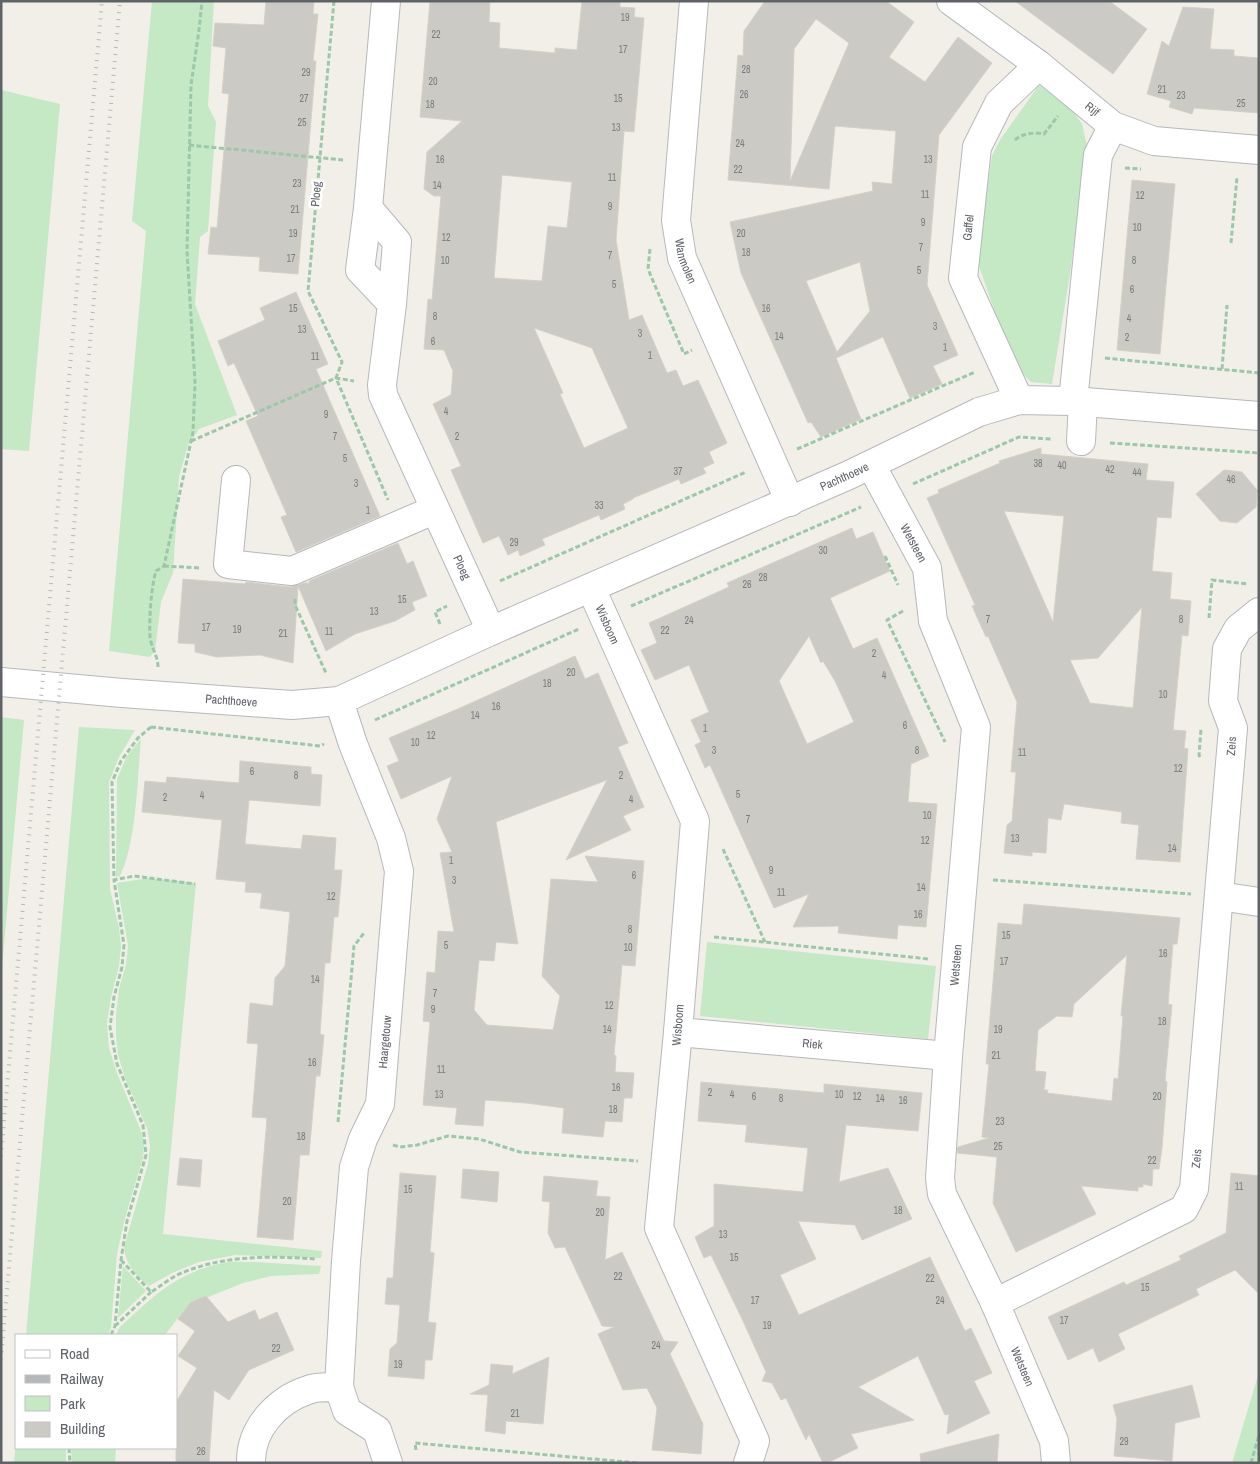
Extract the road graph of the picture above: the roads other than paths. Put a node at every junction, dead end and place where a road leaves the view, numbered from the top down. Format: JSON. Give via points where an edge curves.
{"nodes":[{"id":1,"x":386,"y":1,"type":"edge"},
{"id":2,"x":694,"y":1,"type":"edge"},
{"id":3,"x":951,"y":1,"type":"edge"},
{"id":4,"x":1039,"y":65,"type":"junction"},
{"id":5,"x":1113,"y":126,"type":"junction"},
{"id":6,"x":1249,"y":149,"type":"edge"},
{"id":7,"x":1019,"y":400,"type":"junction"},
{"id":8,"x":1078,"y":402,"type":"junction"},
{"id":9,"x":1259,"y":416,"type":"edge"},
{"id":10,"x":1081,"y":441,"type":"road end"},
{"id":11,"x":871,"y":465,"type":"junction"},
{"id":12,"x":236,"y":480,"type":"dead end"},
{"id":13,"x":790,"y":502,"type":"junction"},
{"id":14,"x":434,"y":510,"type":"junction"},
{"id":15,"x":591,"y":588,"type":"junction"},
{"id":16,"x":1259,"y":612,"type":"edge"},
{"id":17,"x":491,"y":631,"type":"junction"},
{"id":18,"x":1,"y":682,"type":"edge"},
{"id":19,"x":339,"y":701,"type":"junction"},
{"id":20,"x":1219,"y":896,"type":"junction"},
{"id":21,"x":1259,"y":902,"type":"edge"},
{"id":22,"x":678,"y":1032,"type":"junction"},
{"id":23,"x":948,"y":1056,"type":"junction"},
{"id":24,"x":995,"y":1302,"type":"junction"},
{"id":25,"x":339,"y":1387,"type":"junction"},
{"id":26,"x":251,"y":1463,"type":"edge"},
{"id":27,"x":388,"y":1463,"type":"edge"},
{"id":28,"x":748,"y":1463,"type":"edge"},
{"id":29,"x":1056,"y":1463,"type":"edge"}],
"edges":[{"from":1,"to":14,"type":"street","name":"Ploeg","via":[[360,270],[392,304],[383,395]]},
{"from":2,"to":13,"type":"street","name":"Wanmolen","via":[[676,220],[682,258]]},
{"from":3,"to":4,"type":"street","name":"Rijf"},
{"from":4,"to":5,"type":"street","name":"Rijf"},
{"from":4,"to":7,"type":"street","name":"Gaffel","via":[[999,103],[977,147],[963,278]]},
{"from":5,"to":6,"type":"street","name":"Rijf","via":[[1154,141]]},
{"from":5,"to":8,"type":"street","via":[[1098,155],[1078,356]]},
{"from":7,"to":8,"type":"street","name":"Pachthoeve"},
{"from":7,"to":11,"type":"street","name":"Pachthoeve","via":[[979,412]]},
{"from":8,"to":9,"type":"street","name":"Pachthoeve"},
{"from":8,"to":10,"type":"street"},
{"from":11,"to":13,"type":"street","name":"Pachthoeve"},
{"from":11,"to":23,"type":"street","name":"Wetsteen","via":[[927,568],[933,621],[976,728]]},
{"from":12,"to":14,"type":"street","via":[[228,564],[292,571]]},
{"from":13,"to":15,"type":"street","name":"Pachthoeve"},
{"from":14,"to":17,"type":"street","name":"Ploeg"},
{"from":15,"to":17,"type":"street","name":"Pachthoeve"},
{"from":15,"to":22,"type":"street","name":"Wisboom","via":[[695,821]]},
{"from":16,"to":20,"type":"street","name":"Zeis","via":[[1238,629],[1226,649],[1223,701],[1233,728]]},
{"from":17,"to":19,"type":"street","name":"Pachthoeve"},
{"from":18,"to":19,"type":"street","name":"Pachthoeve","via":[[292,705]]},
{"from":19,"to":25,"type":"street","name":"Haargetouw","via":[[391,838],[399,871],[380,1104],[354,1167]]},
{"from":20,"to":21,"type":"street"},
{"from":20,"to":24,"type":"street","name":"Zeis","via":[[1194,1189],[1184,1209]]},
{"from":22,"to":23,"type":"street","name":"Riek"},
{"from":22,"to":28,"type":"street","name":"Wisboom","via":[[659,1228],[755,1441]]},
{"from":23,"to":24,"type":"street","name":"Wetsteen","via":[[940,1178],[942,1194]]},
{"from":24,"to":29,"type":"street","name":"Wetsteen","via":[[1054,1441]]},
{"from":25,"to":26,"type":"street","via":[[309,1389],[282,1402],[261,1425],[251,1453]]},
{"from":25,"to":27,"type":"street","name":"Haargetouw","via":[[347,1411],[377,1430]]}]}
